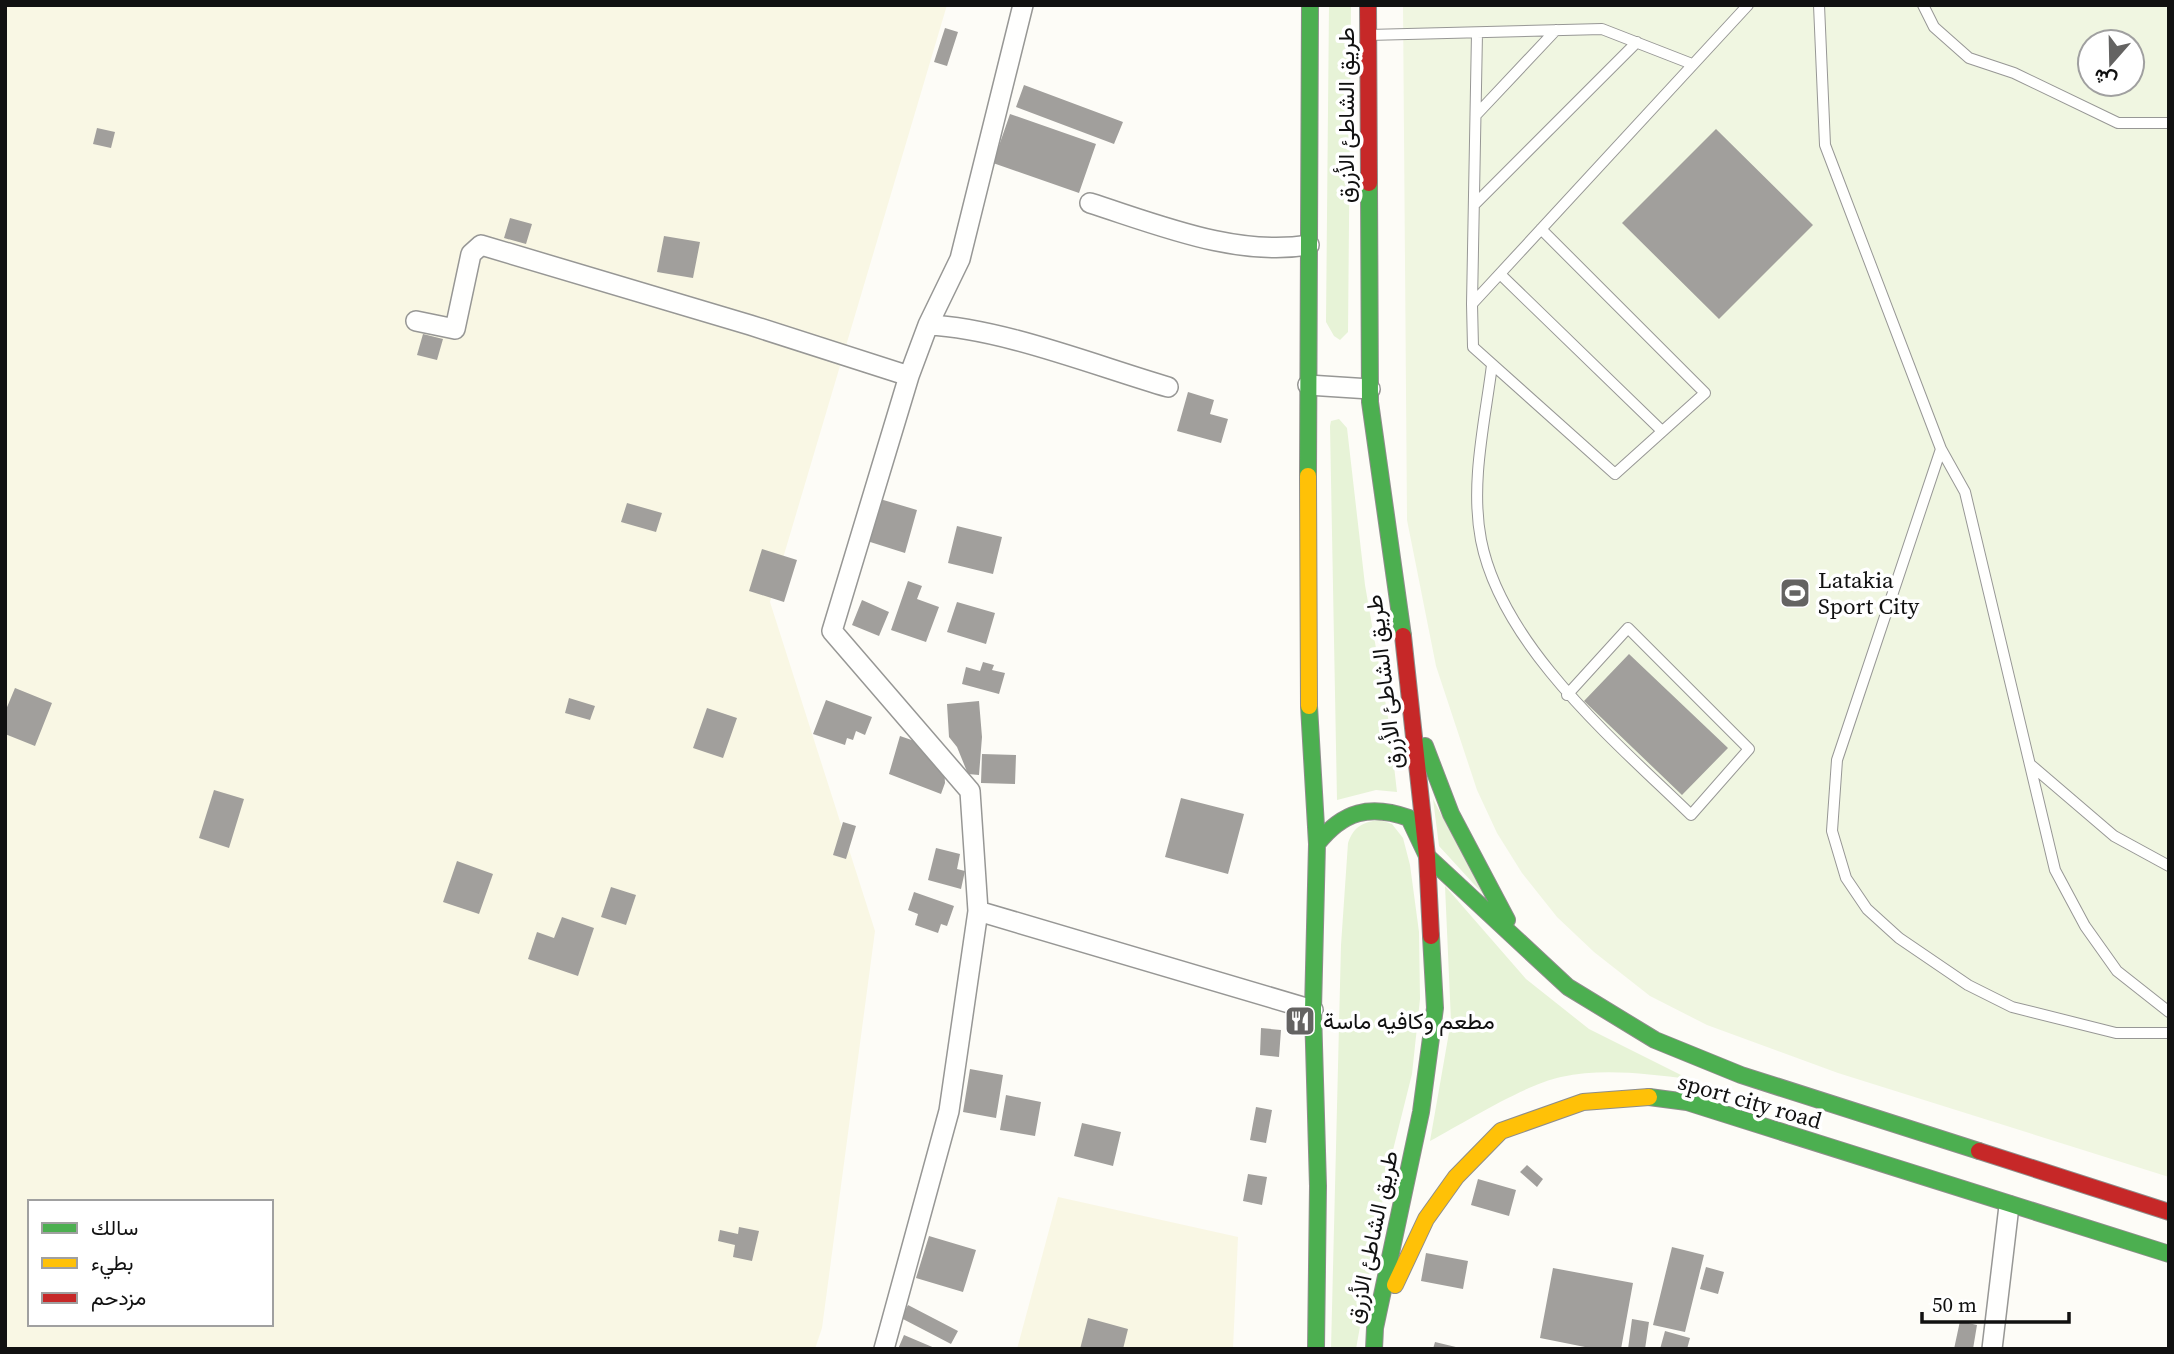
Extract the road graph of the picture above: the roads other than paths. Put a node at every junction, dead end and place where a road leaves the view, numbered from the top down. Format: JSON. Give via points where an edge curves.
{"nodes":[{"id":1,"x":1023,"y":5,"type":"edge"},
{"id":2,"x":1310,"y":5,"type":"edge"},
{"id":3,"x":1368,"y":5,"type":"edge"},
{"id":4,"x":1748,"y":5,"type":"edge"},
{"id":5,"x":1819,"y":5,"type":"edge"},
{"id":6,"x":1923,"y":5,"type":"edge"},
{"id":7,"x":1556,"y":30,"type":"junction"},
{"id":8,"x":1477,"y":33,"type":"junction"},
{"id":9,"x":1368,"y":35,"type":"junction"},
{"id":10,"x":1637,"y":42,"type":"junction"},
{"id":11,"x":1692,"y":64,"type":"junction"},
{"id":12,"x":1476,"y":115,"type":"junction"},
{"id":13,"x":2169,"y":123,"type":"edge"},
{"id":14,"x":1090,"y":203,"type":"dead end"},
{"id":15,"x":1474,"y":205,"type":"junction"},
{"id":16,"x":1541,"y":229,"type":"junction"},
{"id":17,"x":1309,"y":245,"type":"junction"},
{"id":18,"x":1500,"y":274,"type":"junction"},
{"id":19,"x":1472,"y":304,"type":"junction"},
{"id":20,"x":416,"y":321,"type":"dead end"},
{"id":21,"x":928,"y":325,"type":"junction"},
{"id":22,"x":1492,"y":365,"type":"junction"},
{"id":23,"x":909,"y":376,"type":"junction"},
{"id":24,"x":1308,"y":385,"type":"junction"},
{"id":25,"x":1168,"y":387,"type":"dead end"},
{"id":26,"x":1370,"y":389,"type":"junction"},
{"id":27,"x":1662,"y":431,"type":"junction"},
{"id":28,"x":1941,"y":449,"type":"junction"},
{"id":29,"x":1567,"y":695,"type":"junction"},
{"id":30,"x":1410,"y":710,"type":"junction"},
{"id":31,"x":2031,"y":765,"type":"junction"},
{"id":32,"x":1317,"y":844,"type":"junction"},
{"id":33,"x":1427,"y":856,"type":"junction"},
{"id":34,"x":2169,"y":866,"type":"edge"},
{"id":35,"x":978,"y":911,"type":"junction"},
{"id":36,"x":1518,"y":940,"type":"junction"},
{"id":37,"x":1314,"y":1010,"type":"junction"},
{"id":38,"x":2169,"y":1012,"type":"edge"},
{"id":39,"x":2169,"y":1033,"type":"edge"},
{"id":40,"x":2009,"y":1206,"type":"junction"},
{"id":41,"x":2169,"y":1212,"type":"edge"},
{"id":42,"x":2169,"y":1254,"type":"edge"},
{"id":43,"x":1375,"y":1328,"type":"junction"},
{"id":44,"x":884,"y":1349,"type":"edge"},
{"id":45,"x":1315,"y":1349,"type":"edge"},
{"id":46,"x":1374,"y":1349,"type":"edge"},
{"id":47,"x":1992,"y":1349,"type":"edge"}],
"edges":[{"from":1,"to":21,"type":"street","via":[[960,259]]},
{"from":2,"to":17,"type":"main road","name":"طريق الشاطئ الأزرق"},
{"from":3,"to":9,"type":"main road","name":"طريق الشاطئ الأزرق"},
{"from":4,"to":11,"type":"lane"},
{"from":5,"to":28,"type":"lane","via":[[1825,145]]},
{"from":6,"to":13,"type":"lane","via":[[1934,27],[1969,58],[2014,73],[2118,123]]},
{"from":7,"to":8,"type":"lane"},
{"from":7,"to":10,"type":"lane","via":[[1602,29]]},
{"from":7,"to":12,"type":"lane"},
{"from":8,"to":9,"type":"lane"},
{"from":8,"to":12,"type":"lane"},
{"from":9,"to":26,"type":"main road","name":"طريق الشاطئ الأزرق"},
{"from":10,"to":11,"type":"lane"},
{"from":10,"to":15,"type":"lane"},
{"from":11,"to":16,"type":"lane"},
{"from":12,"to":15,"type":"lane"},
{"from":14,"to":17,"type":"street","via":[[1188,234],[1280,250]]},
{"from":15,"to":19,"type":"lane"},
{"from":16,"to":18,"type":"lane"},
{"from":16,"to":27,"type":"lane","via":[[1704,393]]},
{"from":17,"to":24,"type":"main road","name":"طريق الشاطئ الأزرق"},
{"from":18,"to":19,"type":"lane"},
{"from":18,"to":27,"type":"lane"},
{"from":19,"to":22,"type":"lane","via":[[1473,348]]},
{"from":20,"to":23,"type":"street","via":[[456,329],[471,254],[481,245]]},
{"from":21,"to":23,"type":"street"},
{"from":21,"to":25,"type":"street","via":[[1005,339]]},
{"from":22,"to":27,"type":"lane","via":[[1615,474]]},
{"from":22,"to":29,"type":"lane","via":[[1477,485],[1481,540],[1505,606]]},
{"from":23,"to":35,"type":"street","via":[[832,631],[970,791]]},
{"from":24,"to":26,"type":"street"},
{"from":24,"to":32,"type":"main road","name":"طريق الشاطئ الأزرق","via":[[1307,672]]},
{"from":26,"to":30,"type":"main road","name":"طريق الشاطئ الأزرق"},
{"from":28,"to":31,"type":"lane","via":[[1965,492]]},
{"from":28,"to":39,"type":"lane","via":[[1837,760],[1832,831],[1846,878],[1867,909],[1899,938],[1968,985],[2012,1007],[2116,1033]]},
{"from":29,"to":29,"type":"lane","via":[[1691,815],[1749,749],[1628,628]]},
{"from":30,"to":33,"type":"main road","name":"طريق الشاطئ الأزرق"},
{"from":30,"to":36,"type":"main road","via":[[1451,814]]},
{"from":31,"to":34,"type":"lane","via":[[2114,836]]},
{"from":31,"to":38,"type":"lane","via":[[2055,870],[2085,926],[2117,971]]},
{"from":32,"to":33,"type":"main road","via":[[1332,823],[1349,814],[1386,808],[1409,818]]},
{"from":32,"to":37,"type":"main road","name":"طريق الشاطئ الأزرق"},
{"from":33,"to":36,"type":"main road","name":"sport city road"},
{"from":33,"to":43,"type":"main road","name":"طريق الشاطئ الأزرق","via":[[1435,1008],[1421,1112]]},
{"from":35,"to":37,"type":"street"},
{"from":35,"to":44,"type":"street","via":[[949,1111]]},
{"from":36,"to":41,"type":"main road","name":"sport city road","via":[[1568,987],[1655,1040],[1741,1075]]},
{"from":37,"to":45,"type":"main road","name":"طريق الشاطئ الأزرق"},
{"from":40,"to":42,"type":"main road","name":"sport city road"},
{"from":40,"to":43,"type":"main road","name":"sport city road","via":[[1687,1102],[1637,1096],[1583,1102],[1501,1131],[1456,1177],[1426,1219]]},
{"from":40,"to":47,"type":"street"},
{"from":43,"to":46,"type":"main road","name":"طريق الشاطئ الأزرق"}]}
